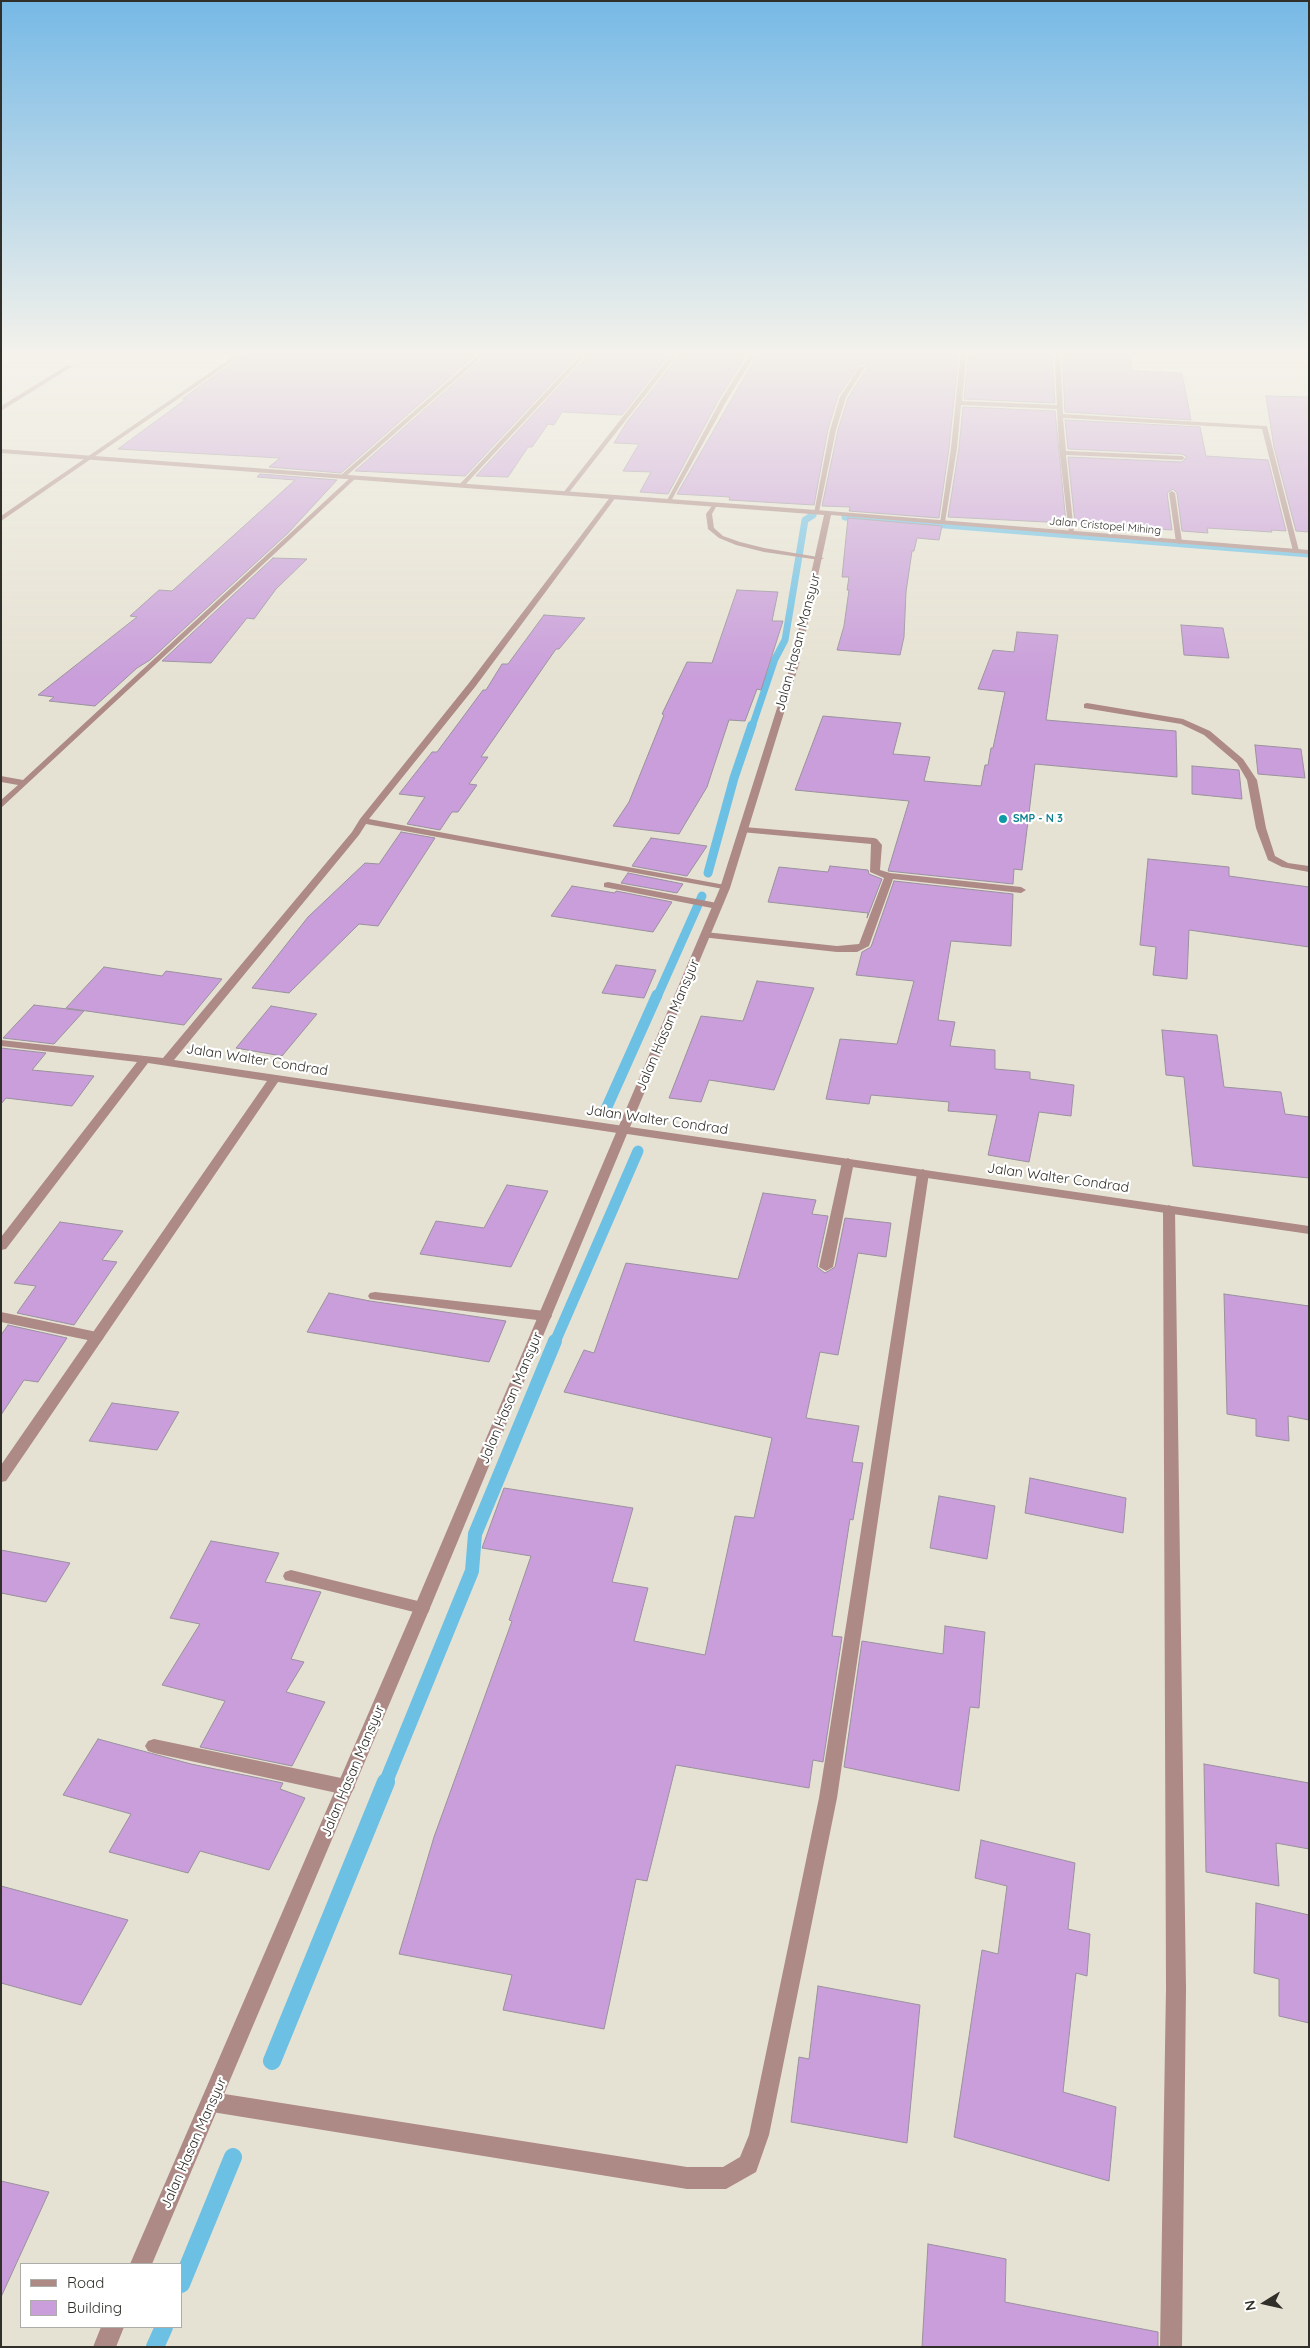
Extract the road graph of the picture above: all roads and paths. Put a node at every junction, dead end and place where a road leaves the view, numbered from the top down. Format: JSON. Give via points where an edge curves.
{"nodes":[{"id":1,"x":85,"y":460,"type":"edge"},
{"id":2,"x":108,"y":460,"type":"edge"},
{"id":3,"x":362,"y":460,"type":"edge"},
{"id":4,"x":486,"y":460,"type":"edge"},
{"id":5,"x":591,"y":460,"type":"edge"},
{"id":6,"x":691,"y":460,"type":"edge"},
{"id":7,"x":829,"y":460,"type":"edge"},
{"id":8,"x":950,"y":460,"type":"edge"},
{"id":9,"x":1065,"y":460,"type":"edge"},
{"id":10,"x":1273,"y":460,"type":"edge"},
{"id":11,"x":342,"y":477,"type":"junction"},
{"id":12,"x":353,"y":478,"type":"junction"},
{"id":13,"x":461,"y":486,"type":"junction"},
{"id":14,"x":1172,"y":493,"type":"dead end"},
{"id":15,"x":564,"y":494,"type":"junction"},
{"id":16,"x":613,"y":497,"type":"junction"},
{"id":17,"x":668,"y":501,"type":"junction"},
{"id":18,"x":714,"y":504,"type":"junction"},
{"id":19,"x":822,"y":513,"type":"junction"},
{"id":20,"x":1,"y":519,"type":"edge"},
{"id":21,"x":942,"y":522,"type":"junction"},
{"id":22,"x":1071,"y":534,"type":"junction"},
{"id":23,"x":1179,"y":542,"type":"junction"},
{"id":24,"x":1296,"y":551,"type":"junction"},
{"id":25,"x":1309,"y":552,"type":"edge"},
{"id":26,"x":820,"y":558,"type":"junction"},
{"id":27,"x":1087,"y":706,"type":"dead end"},
{"id":28,"x":1,"y":779,"type":"edge"},
{"id":29,"x":24,"y":783,"type":"junction"},
{"id":30,"x":1,"y":804,"type":"edge"},
{"id":31,"x":363,"y":821,"type":"junction"},
{"id":32,"x":744,"y":830,"type":"junction"},
{"id":33,"x":1309,"y":869,"type":"edge"},
{"id":34,"x":889,"y":876,"type":"junction"},
{"id":35,"x":608,"y":886,"type":"dead end"},
{"id":36,"x":725,"y":888,"type":"junction"},
{"id":37,"x":1021,"y":890,"type":"dead end"},
{"id":38,"x":717,"y":906,"type":"junction"},
{"id":39,"x":705,"y":935,"type":"junction"},
{"id":40,"x":1,"y":1043,"type":"edge"},
{"id":41,"x":145,"y":1059,"type":"junction"},
{"id":42,"x":166,"y":1062,"type":"junction"},
{"id":43,"x":275,"y":1078,"type":"junction"},
{"id":44,"x":624,"y":1130,"type":"junction"},
{"id":45,"x":848,"y":1162,"type":"junction"},
{"id":46,"x":923,"y":1173,"type":"junction"},
{"id":47,"x":1169,"y":1209,"type":"junction"},
{"id":48,"x":1309,"y":1230,"type":"edge"},
{"id":49,"x":1,"y":1246,"type":"edge"},
{"id":50,"x":826,"y":1267,"type":"dead end"},
{"id":51,"x":375,"y":1296,"type":"dead end"},
{"id":52,"x":546,"y":1316,"type":"junction"},
{"id":53,"x":1,"y":1317,"type":"edge"},
{"id":54,"x":97,"y":1337,"type":"junction"},
{"id":55,"x":1,"y":1476,"type":"edge"},
{"id":56,"x":292,"y":1576,"type":"dead end"},
{"id":57,"x":422,"y":1608,"type":"junction"},
{"id":58,"x":154,"y":1746,"type":"dead end"},
{"id":59,"x":346,"y":1787,"type":"junction"},
{"id":60,"x":212,"y":2102,"type":"junction"},
{"id":61,"x":141,"y":2263,"type":"edge"},
{"id":62,"x":113,"y":2328,"type":"edge"},
{"id":63,"x":104,"y":2347,"type":"edge"},
{"id":64,"x":1171,"y":2347,"type":"edge"}],
"edges":[{"from":1,"to":20,"type":"street"},
{"from":2,"to":11,"type":"street","name":"Jalan Cristopel Mihing"},
{"from":3,"to":11,"type":"street"},
{"from":4,"to":13,"type":"street"},
{"from":5,"to":15,"type":"street"},
{"from":6,"to":17,"type":"street"},
{"from":7,"to":19,"type":"street","name":"Jalan Hasan Mansyur"},
{"from":8,"to":21,"type":"street"},
{"from":9,"to":22,"type":"street"},
{"from":10,"to":24,"type":"street"},
{"from":11,"to":12,"type":"street","name":"Jalan Cristopel Mihing"},
{"from":12,"to":13,"type":"street","name":"Jalan Cristopel Mihing"},
{"from":12,"to":29,"type":"street"},
{"from":13,"to":15,"type":"street","name":"Jalan Cristopel Mihing"},
{"from":14,"to":23,"type":"street"},
{"from":15,"to":16,"type":"street","name":"Jalan Cristopel Mihing"},
{"from":16,"to":17,"type":"street","name":"Jalan Cristopel Mihing"},
{"from":16,"to":31,"type":"street","via":[[472,686]]},
{"from":17,"to":18,"type":"street","name":"Jalan Cristopel Mihing"},
{"from":18,"to":19,"type":"street","name":"Jalan Cristopel Mihing"},
{"from":18,"to":26,"type":"street","via":[[709,514],[711,528],[721,537],[764,550]]},
{"from":19,"to":21,"type":"street","name":"Jalan Cristopel Mihing"},
{"from":19,"to":26,"type":"street","name":"Jalan Hasan Mansyur"},
{"from":21,"to":22,"type":"street","name":"Jalan Cristopel Mihing"},
{"from":22,"to":23,"type":"street","name":"Jalan Cristopel Mihing"},
{"from":23,"to":24,"type":"street","name":"Jalan Cristopel Mihing"},
{"from":24,"to":25,"type":"street","name":"Jalan Cristopel Mihing"},
{"from":26,"to":32,"type":"street","name":"Jalan Hasan Mansyur","via":[[795,664]]},
{"from":27,"to":33,"type":"street","via":[[1183,722],[1207,733],[1240,761],[1252,780],[1261,828],[1271,858],[1285,865]]},
{"from":28,"to":29,"type":"street"},
{"from":29,"to":30,"type":"street"},
{"from":31,"to":36,"type":"street"},
{"from":31,"to":42,"type":"street"},
{"from":32,"to":34,"type":"street","via":[[874,841],[877,845],[875,872]]},
{"from":32,"to":36,"type":"street","name":"Jalan Hasan Mansyur"},
{"from":34,"to":37,"type":"street"},
{"from":34,"to":39,"type":"street","via":[[862,948],[837,950]]},
{"from":35,"to":38,"type":"street"},
{"from":36,"to":38,"type":"street","name":"Jalan Hasan Mansyur"},
{"from":38,"to":39,"type":"street","name":"Jalan Hasan Mansyur"},
{"from":39,"to":44,"type":"street","name":"Jalan Hasan Mansyur"},
{"from":40,"to":41,"type":"street","name":"Jalan Walter Condrad"},
{"from":41,"to":42,"type":"street","name":"Jalan Walter Condrad"},
{"from":41,"to":49,"type":"street"},
{"from":42,"to":43,"type":"street","name":"Jalan Walter Condrad"},
{"from":43,"to":44,"type":"street","name":"Jalan Walter Condrad"},
{"from":43,"to":54,"type":"street"},
{"from":44,"to":45,"type":"street","name":"Jalan Walter Condrad"},
{"from":44,"to":52,"type":"street","name":"Jalan Hasan Mansyur"},
{"from":45,"to":46,"type":"street","name":"Jalan Walter Condrad"},
{"from":45,"to":50,"type":"street"},
{"from":46,"to":47,"type":"street","name":"Jalan Walter Condrad"},
{"from":46,"to":60,"type":"street","via":[[828,1798],[759,2135],[748,2164],[726,2178],[687,2178]]},
{"from":47,"to":48,"type":"street","name":"Jalan Walter Condrad"},
{"from":47,"to":64,"type":"street","via":[[1176,1978]]},
{"from":51,"to":52,"type":"street"},
{"from":52,"to":57,"type":"street","name":"Jalan Hasan Mansyur"},
{"from":53,"to":54,"type":"street"},
{"from":54,"to":55,"type":"street"},
{"from":56,"to":57,"type":"street"},
{"from":57,"to":59,"type":"street","name":"Jalan Hasan Mansyur"},
{"from":58,"to":59,"type":"street"},
{"from":59,"to":60,"type":"street","name":"Jalan Hasan Mansyur"},
{"from":60,"to":61,"type":"street","name":"Jalan Hasan Mansyur"},
{"from":62,"to":63,"type":"street"}]}
